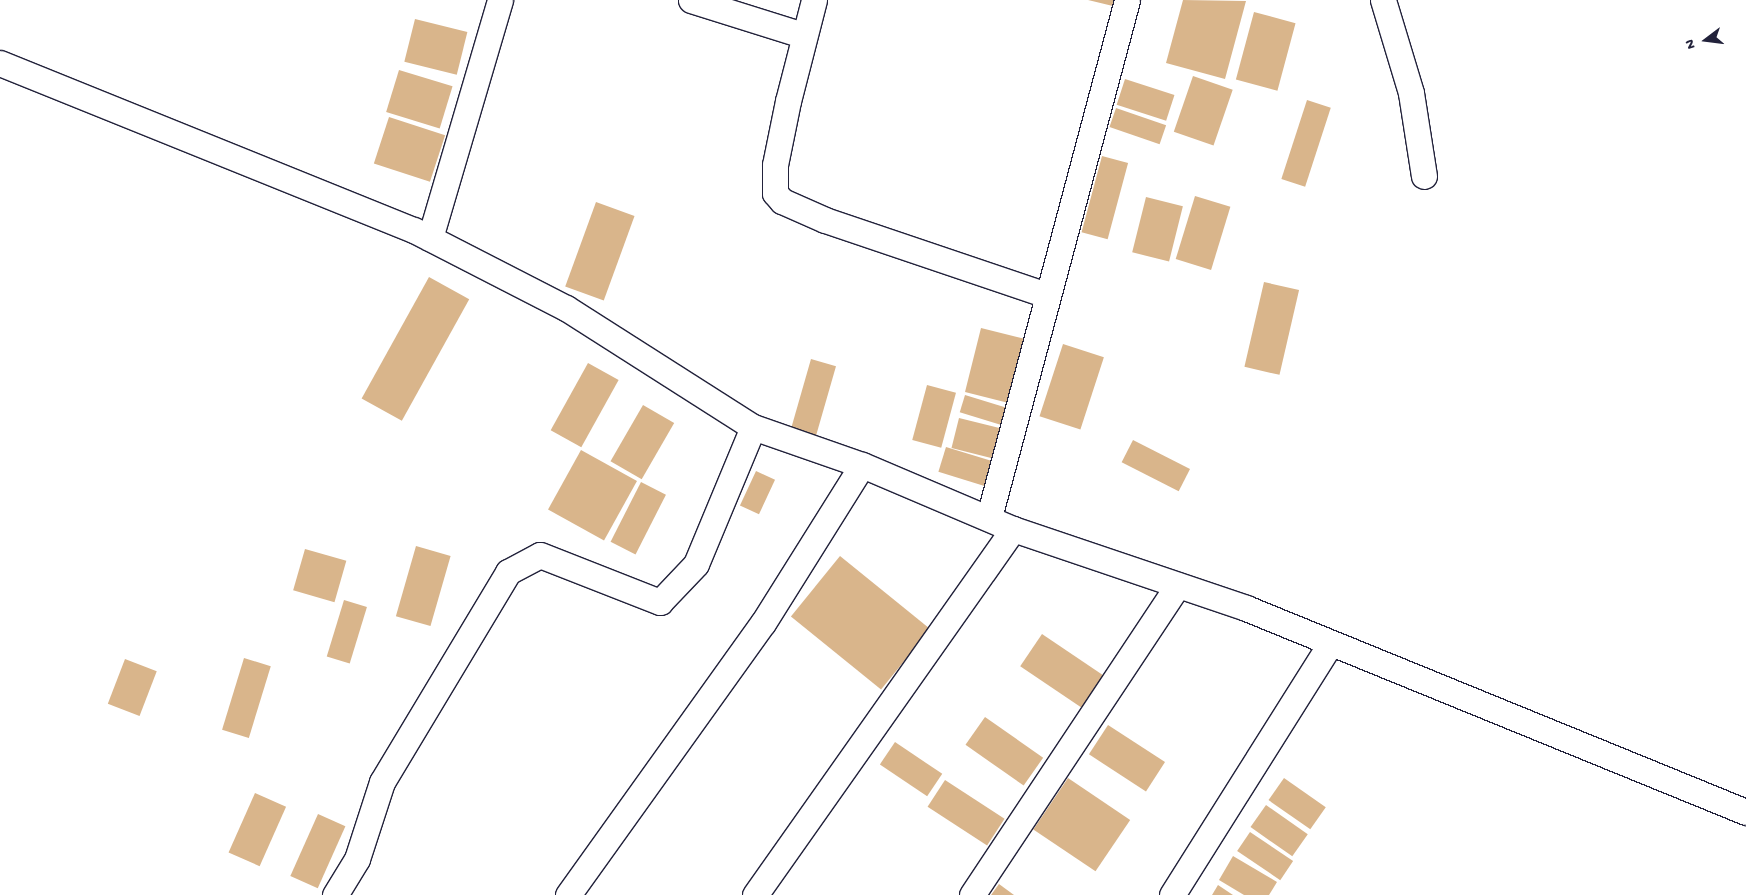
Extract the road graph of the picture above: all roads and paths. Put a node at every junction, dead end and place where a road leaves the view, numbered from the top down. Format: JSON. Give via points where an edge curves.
{"nodes":[{"id":1,"x":500,"y":0,"type":"edge"},
{"id":2,"x":691,"y":0,"type":"edge"},
{"id":3,"x":814,"y":0,"type":"edge"},
{"id":4,"x":1127,"y":0,"type":"edge"},
{"id":5,"x":1383,"y":0,"type":"edge"},
{"id":6,"x":804,"y":36,"type":"junction"},
{"id":7,"x":0,"y":62,"type":"edge"},
{"id":8,"x":1424,"y":176,"type":"dead end"},
{"id":9,"x":430,"y":238,"type":"junction"},
{"id":10,"x":1047,"y":295,"type":"junction"},
{"id":11,"x":753,"y":426,"type":"junction"},
{"id":12,"x":862,"y":465,"type":"junction"},
{"id":13,"x":989,"y":518,"type":"junction"},
{"id":14,"x":1013,"y":529,"type":"junction"},
{"id":15,"x":1178,"y":585,"type":"junction"},
{"id":16,"x":1331,"y":643,"type":"junction"},
{"id":17,"x":1746,"y":812,"type":"edge"},
{"id":18,"x":335,"y":895,"type":"edge"},
{"id":19,"x":568,"y":895,"type":"edge"},
{"id":20,"x":755,"y":895,"type":"edge"},
{"id":21,"x":972,"y":895,"type":"edge"},
{"id":22,"x":1172,"y":895,"type":"edge"}],
"edges":[{"from":1,"to":9,"type":"street"},
{"from":2,"to":6,"type":"street"},
{"from":3,"to":6,"type":"street"},
{"from":4,"to":10,"type":"street"},
{"from":5,"to":8,"type":"street","via":[[1411,93]]},
{"from":6,"to":10,"type":"street","via":[[775,165],[775,193],[782,201],[825,220]]},
{"from":7,"to":9,"type":"street"},
{"from":9,"to":11,"type":"street","via":[[566,308]]},
{"from":10,"to":13,"type":"street"},
{"from":11,"to":12,"type":"street"},
{"from":11,"to":18,"type":"street","via":[[696,564],[660,602],[540,556],[508,572],[382,782],[357,859]]},
{"from":12,"to":13,"type":"street"},
{"from":12,"to":19,"type":"street","via":[[763,623]]},
{"from":13,"to":14,"type":"street"},
{"from":14,"to":15,"type":"street"},
{"from":14,"to":20,"type":"street"},
{"from":15,"to":16,"type":"street"},
{"from":15,"to":21,"type":"street"},
{"from":16,"to":17,"type":"street"},
{"from":16,"to":22,"type":"street"}]}
